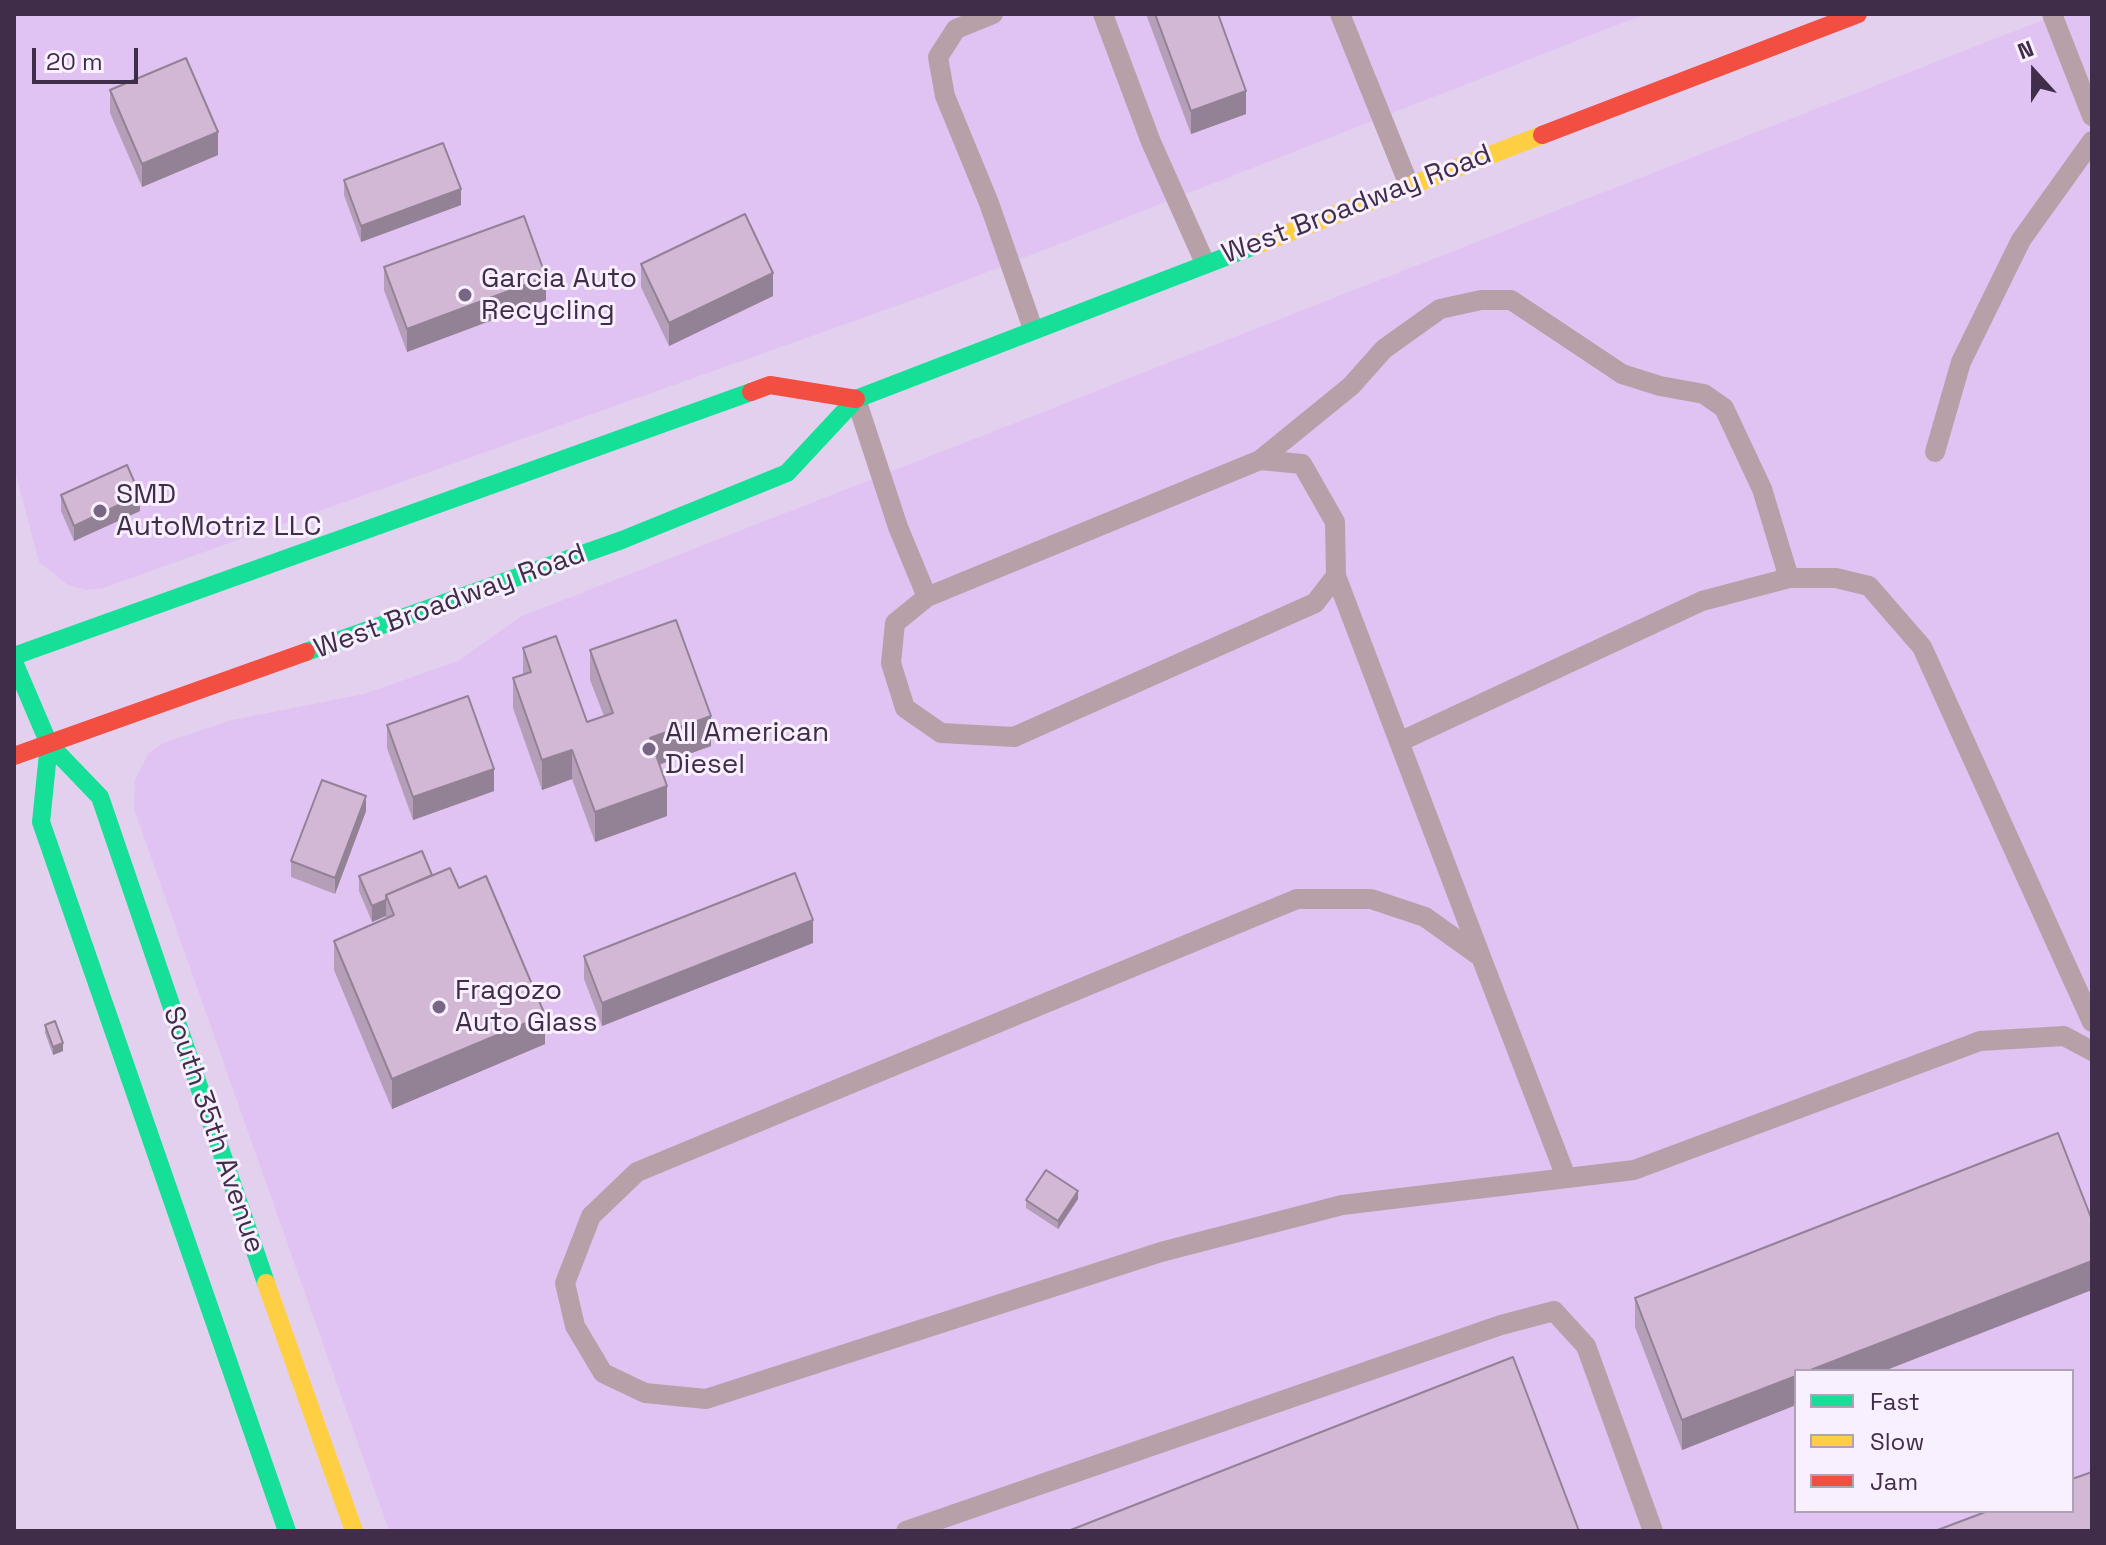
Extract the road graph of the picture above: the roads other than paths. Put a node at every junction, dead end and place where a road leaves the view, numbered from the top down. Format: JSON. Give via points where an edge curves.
{"nodes":[{"id":1,"x":993,"y":14,"type":"edge"},
{"id":2,"x":1103,"y":14,"type":"edge"},
{"id":3,"x":1340,"y":14,"type":"edge"},
{"id":4,"x":1783,"y":14,"type":"edge"},
{"id":5,"x":1858,"y":14,"type":"edge"},
{"id":6,"x":2052,"y":14,"type":"edge"},
{"id":7,"x":1792,"y":38,"type":"junction"},
{"id":8,"x":2092,"y":116,"type":"edge"},
{"id":9,"x":2092,"y":141,"type":"edge"},
{"id":10,"x":1409,"y":185,"type":"junction"},
{"id":11,"x":1205,"y":263,"type":"junction"},
{"id":12,"x":1033,"y":329,"type":"junction"},
{"id":13,"x":856,"y":399,"type":"junction"},
{"id":14,"x":1935,"y":452,"type":"dead end"},
{"id":15,"x":1260,"y":460,"type":"junction"},
{"id":16,"x":1336,"y":576,"type":"junction"},
{"id":17,"x":1789,"y":578,"type":"junction"},
{"id":18,"x":927,"y":597,"type":"junction"},
{"id":19,"x":14,"y":659,"type":"edge"},
{"id":20,"x":1399,"y":742,"type":"junction"},
{"id":21,"x":49,"y":744,"type":"junction"},
{"id":22,"x":14,"y":756,"type":"edge"},
{"id":23,"x":1481,"y":957,"type":"junction"},
{"id":24,"x":2092,"y":1022,"type":"edge"},
{"id":25,"x":2092,"y":1051,"type":"edge"},
{"id":26,"x":1566,"y":1177,"type":"junction"},
{"id":27,"x":287,"y":1531,"type":"edge"},
{"id":28,"x":354,"y":1531,"type":"edge"},
{"id":29,"x":906,"y":1531,"type":"edge"},
{"id":30,"x":1653,"y":1531,"type":"edge"}],
"edges":[{"from":1,"to":12,"type":"lane","via":[[956,29],[938,57],[945,96]]},
{"from":2,"to":11,"type":"lane","via":[[1151,142]]},
{"from":3,"to":10,"type":"lane"},
{"from":4,"to":7,"type":"lane"},
{"from":5,"to":7,"type":"main road","name":"West Broadway Road"},
{"from":6,"to":8,"type":"lane"},
{"from":7,"to":10,"type":"main road","name":"West Broadway Road"},
{"from":9,"to":14,"type":"lane","via":[[2021,240],[1961,362]]},
{"from":10,"to":11,"type":"main road","name":"West Broadway Road"},
{"from":11,"to":12,"type":"main road","name":"West Broadway Road"},
{"from":12,"to":13,"type":"main road","name":"West Broadway Road"},
{"from":13,"to":18,"type":"lane"},
{"from":13,"to":19,"type":"main road","via":[[770,385]]},
{"from":13,"to":21,"type":"main road","name":"West Broadway Road","via":[[787,473],[461,599]]},
{"from":15,"to":16,"type":"lane","via":[[1302,464],[1312,478],[1335,522]]},
{"from":15,"to":17,"type":"lane","via":[[1351,386],[1384,349],[1440,309],[1511,300],[1622,374],[1704,394],[1724,408],[1762,489]]},
{"from":15,"to":18,"type":"lane"},
{"from":16,"to":18,"type":"lane","via":[[1315,603],[1014,737],[941,733],[905,708],[891,663],[895,623]]},
{"from":16,"to":20,"type":"lane"},
{"from":17,"to":20,"type":"lane","via":[[1702,601]]},
{"from":17,"to":24,"type":"lane","via":[[1836,578],[1869,586],[1922,647]]},
{"from":19,"to":21,"type":"main road","name":"South 35th Avenue"},
{"from":20,"to":23,"type":"lane"},
{"from":21,"to":22,"type":"main road","name":"West Broadway Road"},
{"from":21,"to":27,"type":"main road","name":"South 35th Avenue","via":[[41,822]]},
{"from":21,"to":28,"type":"main road","name":"South 35th Avenue","via":[[100,797]]},
{"from":23,"to":26,"type":"lane"},
{"from":23,"to":26,"type":"lane","via":[[1425,917],[1371,899],[1297,899],[637,1172],[591,1216],[565,1283],[575,1326],[603,1373],[645,1393],[706,1399],[1161,1252],[1342,1205]]},
{"from":25,"to":26,"type":"lane","via":[[2064,1036],[1980,1041],[1634,1170]]},
{"from":29,"to":30,"type":"lane","via":[[1554,1311],[1586,1346]]}]}
